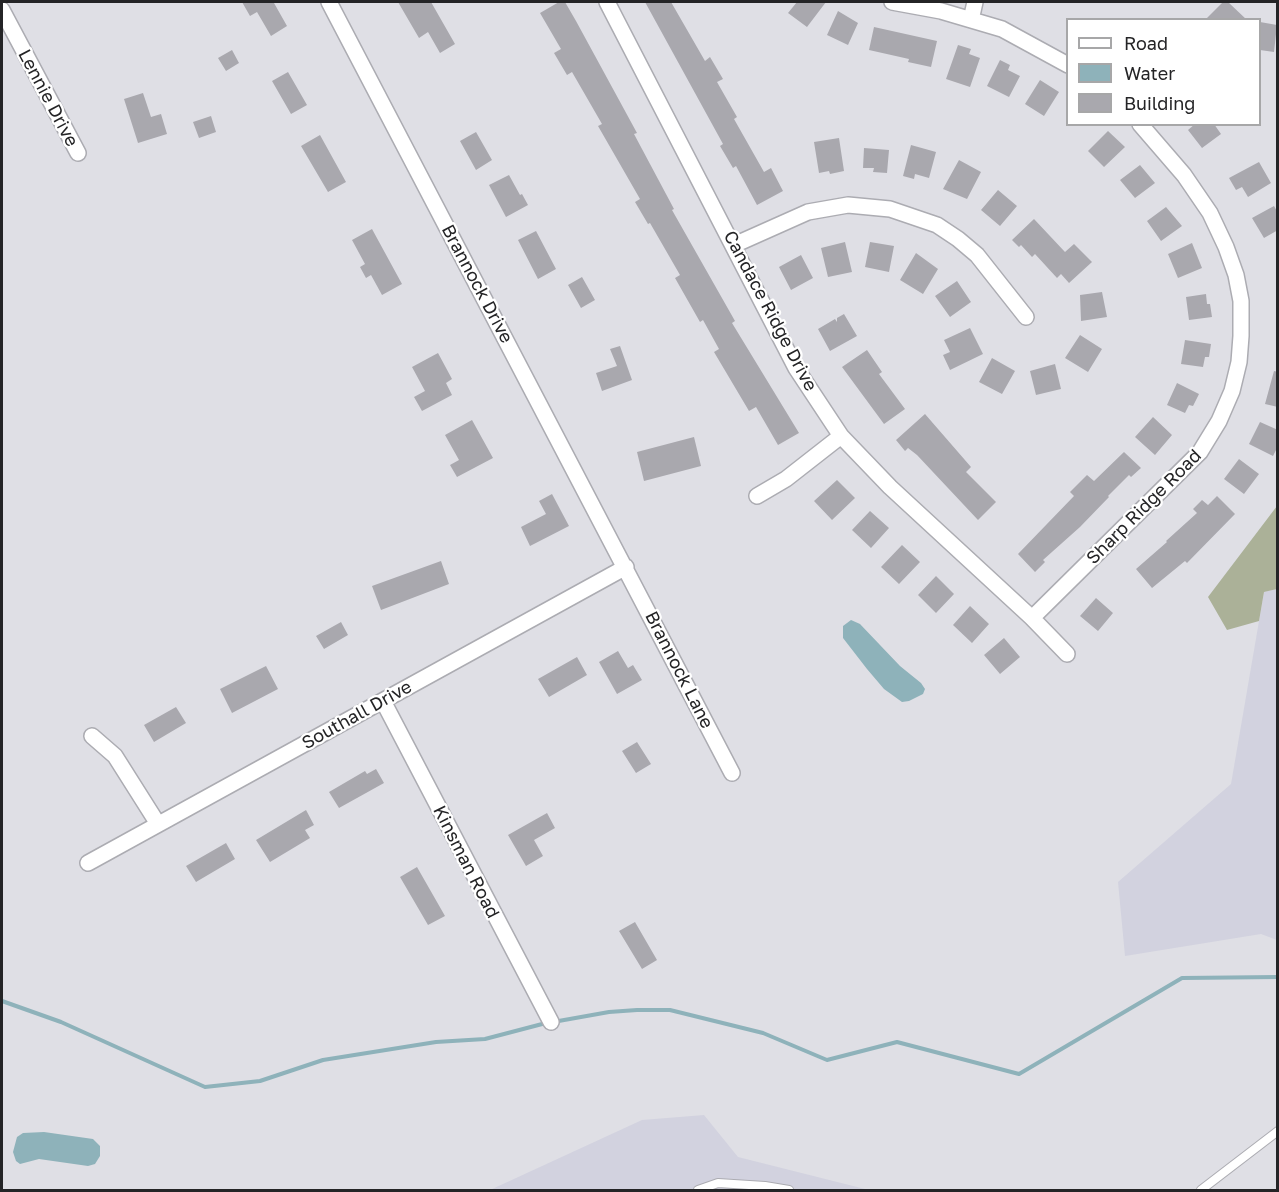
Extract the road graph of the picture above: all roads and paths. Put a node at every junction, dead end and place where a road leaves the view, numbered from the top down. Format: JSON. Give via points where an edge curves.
{"nodes":[{"id":1,"x":329,"y":2,"type":"edge"},
{"id":2,"x":607,"y":2,"type":"edge"},
{"id":3,"x":892,"y":2,"type":"edge"},
{"id":4,"x":975,"y":2,"type":"edge"},
{"id":5,"x":2,"y":10,"type":"edge"},
{"id":6,"x":971,"y":20,"type":"junction"},
{"id":7,"x":1066,"y":64,"type":"edge"},
{"id":8,"x":1142,"y":126,"type":"edge"},
{"id":9,"x":78,"y":153,"type":"dead end"},
{"id":10,"x":734,"y":246,"type":"junction"},
{"id":11,"x":1026,"y":317,"type":"dead end"},
{"id":12,"x":841,"y":436,"type":"junction"},
{"id":13,"x":757,"y":496,"type":"dead end"},
{"id":14,"x":626,"y":567,"type":"junction"},
{"id":15,"x":1032,"y":618,"type":"junction"},
{"id":16,"x":1067,"y":654,"type":"dead end"},
{"id":17,"x":383,"y":701,"type":"junction"},
{"id":18,"x":92,"y":736,"type":"dead end"},
{"id":19,"x":732,"y":773,"type":"dead end"},
{"id":20,"x":158,"y":824,"type":"junction"},
{"id":21,"x":88,"y":863,"type":"dead end"},
{"id":22,"x":551,"y":1023,"type":"dead end"},
{"id":23,"x":1278,"y":1131,"type":"edge"},
{"id":24,"x":743,"y":1188,"type":"edge"},
{"id":25,"x":698,"y":1191,"type":"edge"},
{"id":26,"x":789,"y":1191,"type":"edge"},
{"id":27,"x":1201,"y":1191,"type":"edge"}],
"edges":[{"from":1,"to":14,"type":"street","name":"Brannock Drive"},
{"from":2,"to":10,"type":"street","name":"Candace Ridge Drive"},
{"from":3,"to":6,"type":"street"},
{"from":4,"to":6,"type":"street"},
{"from":5,"to":9,"type":"street","name":"Lennie Drive"},
{"from":6,"to":7,"type":"street","via":[[1002,29]]},
{"from":8,"to":15,"type":"street","name":"Sharp Ridge Road","via":[[1184,175],[1210,213],[1226,247],[1241,301],[1239,362],[1232,392],[1200,452]]},
{"from":10,"to":11,"type":"street","via":[[808,212],[848,205],[890,209],[937,225],[958,239],[977,255]]},
{"from":10,"to":12,"type":"street","name":"Candace Ridge Drive","via":[[796,368]]},
{"from":12,"to":13,"type":"street","via":[[786,479]]},
{"from":12,"to":15,"type":"street","name":"Candace Ridge Drive","via":[[890,487]]},
{"from":14,"to":17,"type":"street","name":"Southall Drive"},
{"from":14,"to":19,"type":"street","name":"Brannock Lane"},
{"from":15,"to":16,"type":"street","name":"Candace Ridge Drive"},
{"from":17,"to":20,"type":"street","name":"Southall Drive"},
{"from":17,"to":22,"type":"street","name":"Kinsman Road"},
{"from":18,"to":20,"type":"street","via":[[115,756]]},
{"from":20,"to":21,"type":"street","name":"Southall Drive"},
{"from":23,"to":27,"type":"lane"},
{"from":24,"to":25,"type":"lane","via":[[718,1183]]},
{"from":24,"to":26,"type":"lane"}]}
